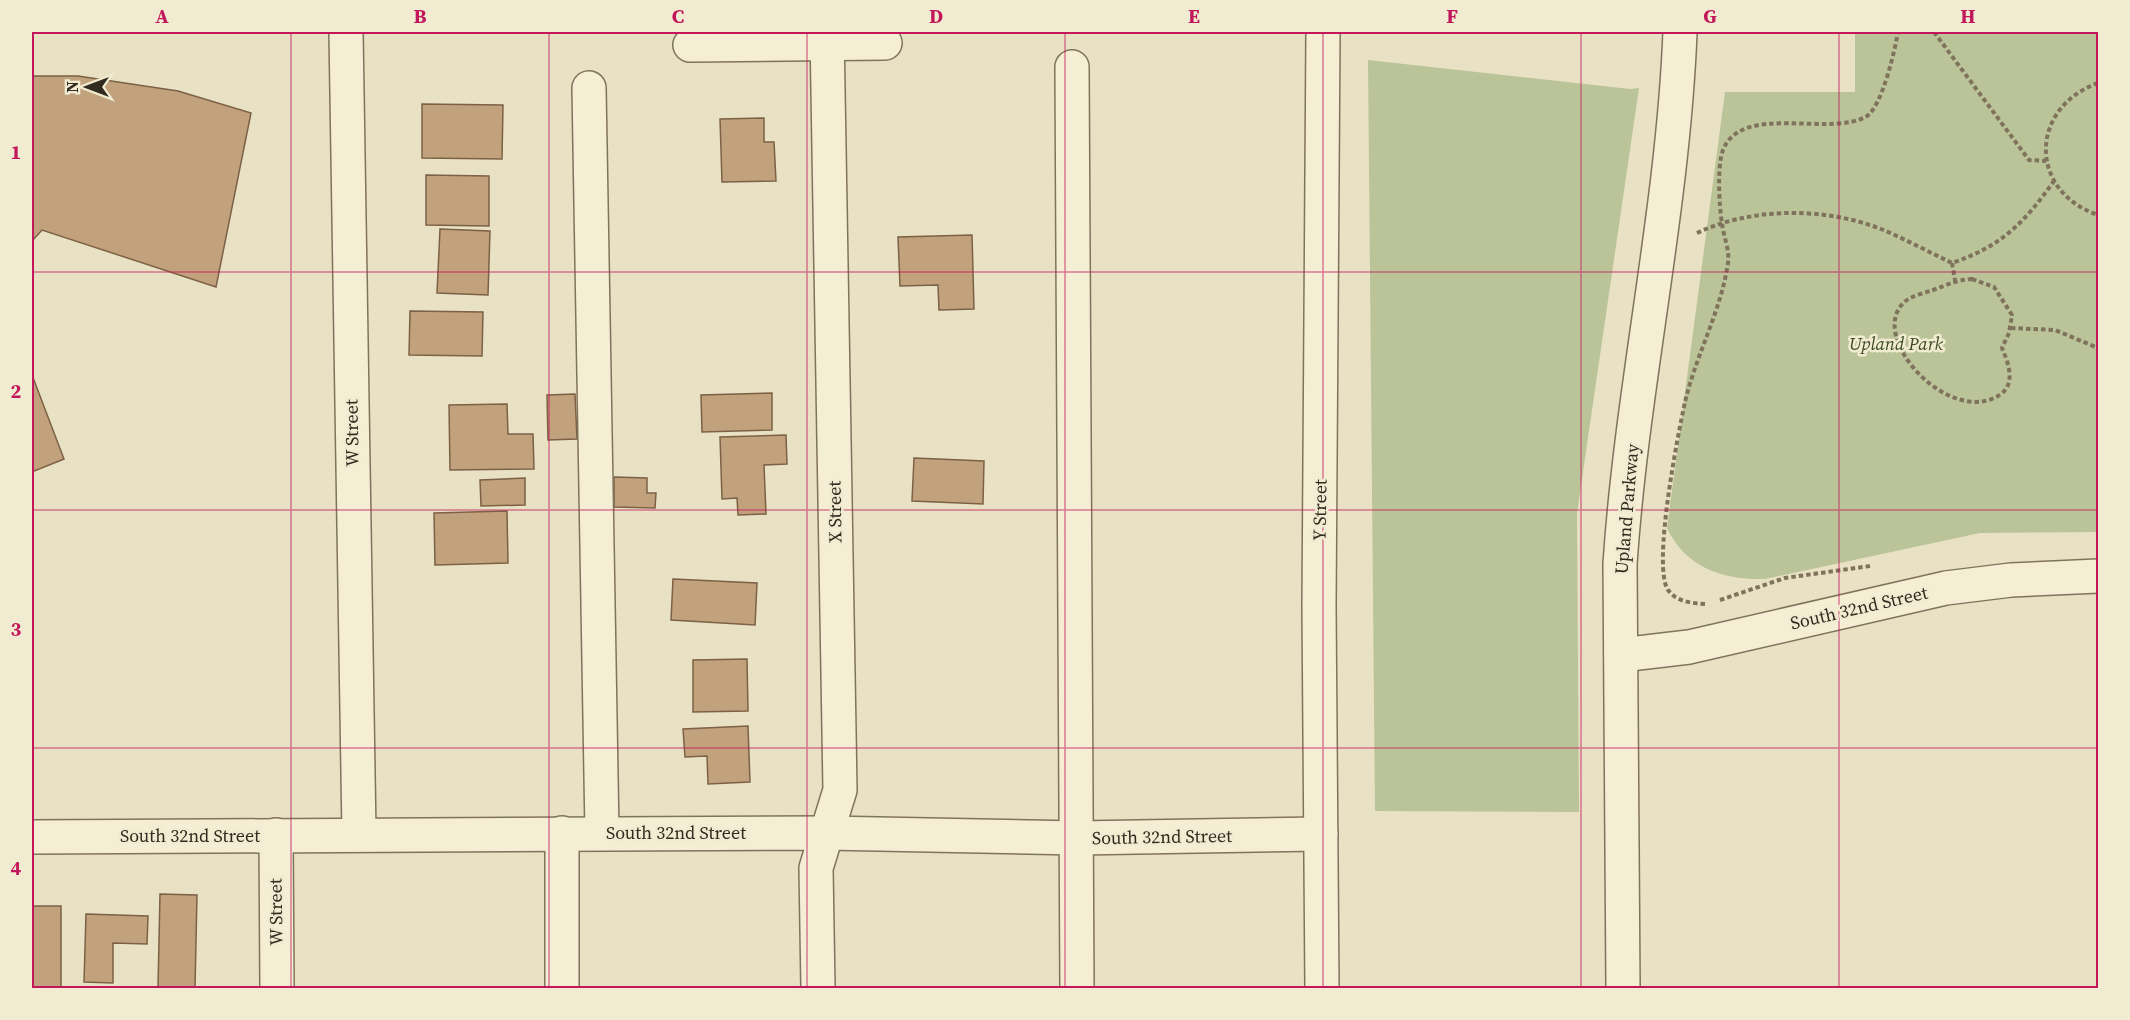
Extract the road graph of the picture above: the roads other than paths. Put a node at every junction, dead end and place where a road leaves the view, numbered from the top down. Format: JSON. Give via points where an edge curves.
{"nodes":[{"id":1,"x":346,"y":32,"type":"edge"},
{"id":2,"x":1323,"y":32,"type":"edge"},
{"id":3,"x":1680,"y":32,"type":"edge"},
{"id":4,"x":827,"y":38,"type":"edge"},
{"id":5,"x":885,"y":43,"type":"dead end"},
{"id":6,"x":690,"y":45,"type":"dead end"},
{"id":7,"x":1072,"y":67,"type":"dead end"},
{"id":8,"x":589,"y":88,"type":"dead end"},
{"id":9,"x":2098,"y":576,"type":"edge"},
{"id":10,"x":1621,"y":655,"type":"junction"},
{"id":11,"x":827,"y":832,"type":"junction"},
{"id":12,"x":562,"y":833,"type":"junction"},
{"id":13,"x":602,"y":833,"type":"junction"},
{"id":14,"x":359,"y":834,"type":"junction"},
{"id":15,"x":1321,"y":834,"type":"junction"},
{"id":16,"x":276,"y":835,"type":"junction"},
{"id":17,"x":32,"y":837,"type":"edge"},
{"id":18,"x":1078,"y":838,"type":"junction"},
{"id":19,"x":277,"y":988,"type":"edge"},
{"id":20,"x":562,"y":988,"type":"edge"},
{"id":21,"x":818,"y":988,"type":"edge"},
{"id":22,"x":1077,"y":988,"type":"edge"},
{"id":23,"x":1323,"y":988,"type":"edge"},
{"id":24,"x":1623,"y":988,"type":"edge"}],
"edges":[{"from":1,"to":14,"type":"street","name":"W Street"},
{"from":2,"to":15,"type":"street","name":"Y Street"},
{"from":3,"to":10,"type":"street","name":"Upland Parkway","via":[[1661,233],[1624,499]]},
{"from":4,"to":5,"type":"street"},
{"from":4,"to":6,"type":"street"},
{"from":4,"to":11,"type":"street","name":"X Street","via":[[840,790]]},
{"from":7,"to":18,"type":"street"},
{"from":8,"to":13,"type":"street"},
{"from":9,"to":10,"type":"street","name":"South 32nd Street","via":[[1946,588],[1689,647]]},
{"from":10,"to":24,"type":"street","name":"Upland Parkway"},
{"from":11,"to":13,"type":"street","name":"South 32nd Street"},
{"from":11,"to":18,"type":"street","name":"South 32nd Street"},
{"from":11,"to":21,"type":"street","name":"X Street","via":[[816,868]]},
{"from":12,"to":13,"type":"street","name":"South 32nd Street"},
{"from":12,"to":14,"type":"street","name":"South 32nd Street"},
{"from":12,"to":20,"type":"street"},
{"from":14,"to":16,"type":"street","name":"South 32nd Street"},
{"from":15,"to":18,"type":"street","name":"South 32nd Street"},
{"from":15,"to":23,"type":"street","name":"Y Street"},
{"from":16,"to":17,"type":"street","name":"South 32nd Street"},
{"from":16,"to":19,"type":"street","name":"W Street"},
{"from":18,"to":22,"type":"street"}]}
